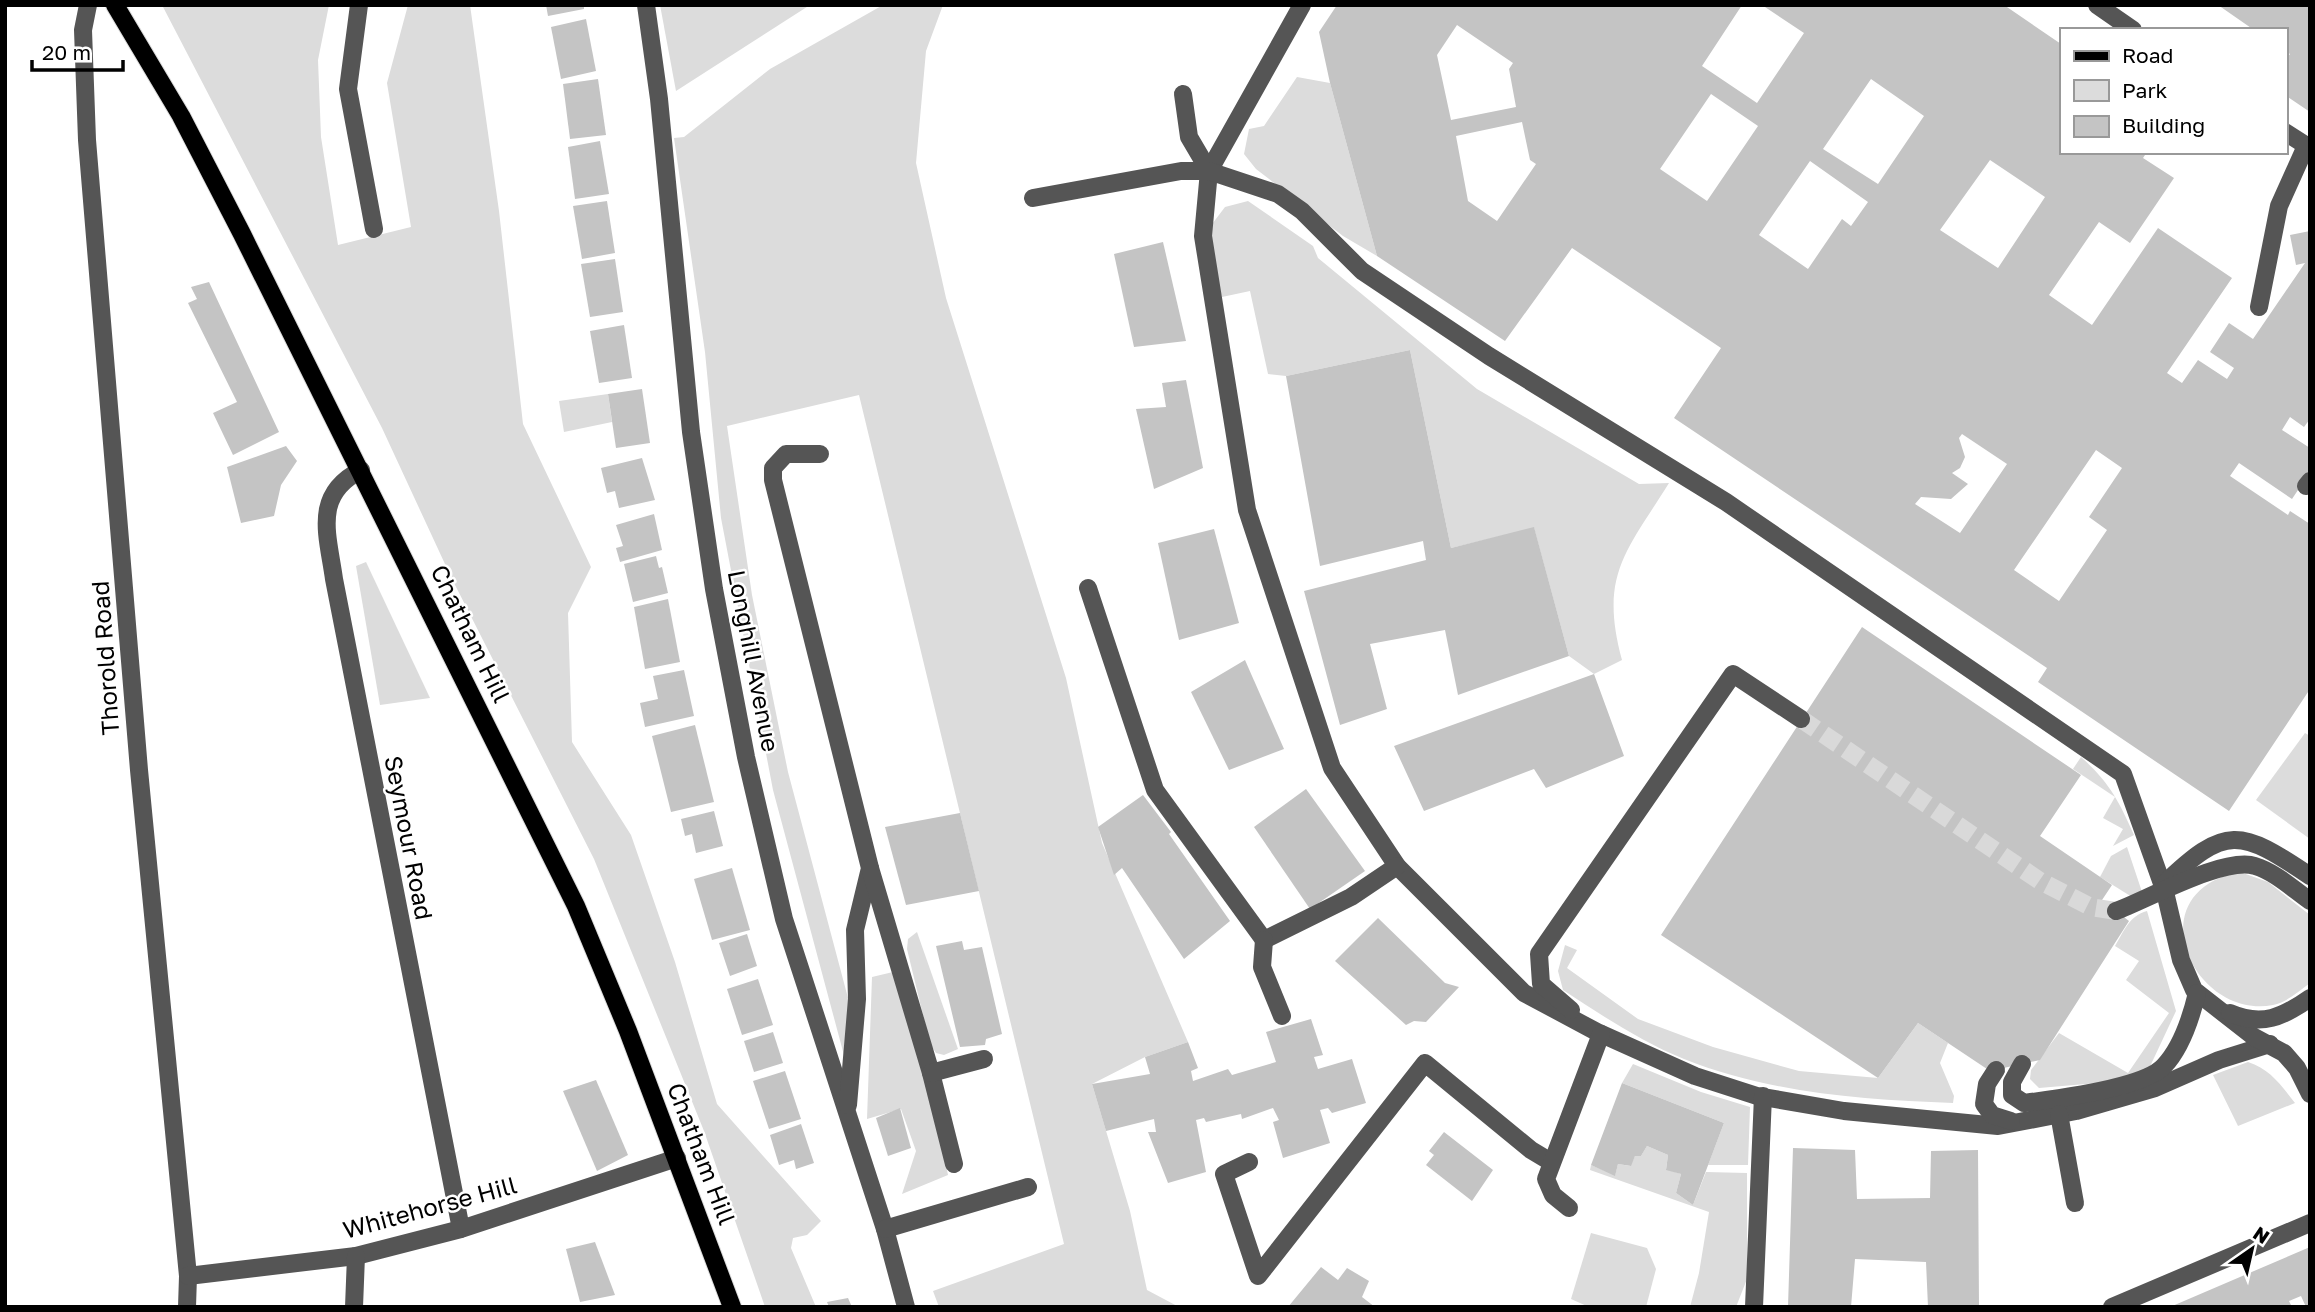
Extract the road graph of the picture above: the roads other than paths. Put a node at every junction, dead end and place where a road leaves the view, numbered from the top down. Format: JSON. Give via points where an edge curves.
{"nodes":[{"id":1,"x":88,"y":5,"type":"edge"},
{"id":2,"x":115,"y":5,"type":"edge"},
{"id":3,"x":359,"y":5,"type":"edge"},
{"id":4,"x":646,"y":5,"type":"edge"},
{"id":5,"x":1301,"y":5,"type":"edge"},
{"id":6,"x":2097,"y":5,"type":"edge"},
{"id":7,"x":2130,"y":28,"type":"edge"},
{"id":8,"x":1183,"y":94,"type":"dead end"},
{"id":9,"x":2287,"y":133,"type":"edge"},
{"id":10,"x":2308,"y":147,"type":"edge"},
{"id":11,"x":1209,"y":171,"type":"junction"},
{"id":12,"x":1033,"y":198,"type":"dead end"},
{"id":13,"x":373,"y":229,"type":"dead end"},
{"id":14,"x":2259,"y":307,"type":"dead end"},
{"id":15,"x":820,"y":454,"type":"dead end"},
{"id":16,"x":361,"y":470,"type":"junction"},
{"id":17,"x":1088,"y":589,"type":"dead end"},
{"id":18,"x":1801,"y":719,"type":"tunnel mouth"},
{"id":19,"x":1397,"y":866,"type":"junction"},
{"id":20,"x":870,"y":868,"type":"junction"},
{"id":21,"x":2310,"y":876,"type":"edge"},
{"id":22,"x":2164,"y":889,"type":"junction"},
{"id":23,"x":2310,"y":901,"type":"edge"},
{"id":24,"x":2116,"y":912,"type":"tunnel mouth"},
{"id":25,"x":1264,"y":940,"type":"junction"},
{"id":26,"x":2197,"y":993,"type":"junction"},
{"id":27,"x":2310,"y":998,"type":"edge"},
{"id":28,"x":2214,"y":1006,"type":"junction"},
{"id":29,"x":1282,"y":1016,"type":"dead end"},
{"id":30,"x":2269,"y":1020,"type":"junction"},
{"id":31,"x":1599,"y":1033,"type":"junction"},
{"id":32,"x":2262,"y":1040,"type":"junction"},
{"id":33,"x":984,"y":1059,"type":"dead end"},
{"id":34,"x":2022,"y":1064,"type":"dead end"},
{"id":35,"x":1996,"y":1070,"type":"dead end"},
{"id":36,"x":931,"y":1073,"type":"junction"},
{"id":37,"x":2310,"y":1094,"type":"edge"},
{"id":38,"x":1763,"y":1096,"type":"junction"},
{"id":39,"x":2059,"y":1114,"type":"junction"},
{"id":40,"x":848,"y":1116,"type":"junction"},
{"id":41,"x":2015,"y":1122,"type":"junction"},
{"id":42,"x":677,"y":1158,"type":"junction"},
{"id":43,"x":1248,"y":1162,"type":"dead end"},
{"id":44,"x":1551,"y":1162,"type":"junction"},
{"id":45,"x":954,"y":1164,"type":"dead end"},
{"id":46,"x":1028,"y":1187,"type":"dead end"},
{"id":47,"x":2075,"y":1203,"type":"dead end"},
{"id":48,"x":1569,"y":1208,"type":"dead end"},
{"id":49,"x":2310,"y":1223,"type":"edge"},
{"id":50,"x":461,"y":1229,"type":"junction"},
{"id":51,"x":885,"y":1229,"type":"junction"},
{"id":52,"x":356,"y":1256,"type":"junction"},
{"id":53,"x":188,"y":1276,"type":"junction"},
{"id":54,"x":187,"y":1307,"type":"edge"},
{"id":55,"x":354,"y":1307,"type":"edge"},
{"id":56,"x":732,"y":1307,"type":"edge"},
{"id":57,"x":905,"y":1307,"type":"edge"},
{"id":58,"x":1754,"y":1307,"type":"edge"},
{"id":59,"x":2112,"y":1307,"type":"edge"}],
"edges":[{"from":1,"to":53,"type":"street","name":"Thorold Road","via":[[83,30],[87,140],[139,769]]},
{"from":2,"to":16,"type":"main road","name":"Chatham Hill","via":[[181,116]]},
{"from":3,"to":13,"type":"street","via":[[348,89]]},
{"from":4,"to":40,"type":"street","name":"Longhill Avenue","via":[[691,432],[714,589],[746,757],[784,919]]},
{"from":5,"to":11,"type":"street"},
{"from":6,"to":7,"type":"street"},
{"from":8,"to":11,"type":"street","via":[[1189,137]]},
{"from":9,"to":10,"type":"street"},
{"from":10,"to":14,"type":"street","via":[[2280,206]]},
{"from":11,"to":12,"type":"street","via":[[1181,171]]},
{"from":11,"to":19,"type":"street","via":[[1203,236],[1247,510],[1332,768]]},
{"from":11,"to":22,"type":"street","via":[[1278,194],[1372,278],[1726,502],[2123,774]]},
{"from":15,"to":20,"type":"street","via":[[786,454],[773,468],[773,480]]},
{"from":16,"to":42,"type":"main road","name":"Chatham Hill","via":[[576,906]]},
{"from":16,"to":50,"type":"street","name":"Seymour Road","via":[[339,485],[327,509],[334,579]]},
{"from":17,"to":25,"type":"street","via":[[1155,790]]},
{"from":18,"to":31,"type":"street","via":[[1733,674],[1545,944],[1539,954],[1541,984]]},
{"from":19,"to":25,"type":"street","via":[[1351,897]]},
{"from":19,"to":31,"type":"street","via":[[1524,993]]},
{"from":20,"to":36,"type":"street"},
{"from":20,"to":40,"type":"street","via":[[855,930],[857,999]]},
{"from":21,"to":22,"type":"street","via":[[2262,845],[2235,840],[2196,854]]},
{"from":22,"to":23,"type":"street","via":[[2240,864],[2267,872]]},
{"from":22,"to":24,"type":"street"},
{"from":22,"to":26,"type":"street","via":[[2181,960]]},
{"from":25,"to":29,"type":"street","via":[[1262,967]]},
{"from":26,"to":28,"type":"street"},
{"from":26,"to":34,"type":"street","via":[[2188,1025],[2164,1067],[2144,1079],[2024,1103],[2012,1095],[2011,1082]]},
{"from":27,"to":30,"type":"street"},
{"from":28,"to":30,"type":"street","via":[[2246,1020]]},
{"from":28,"to":32,"type":"street"},
{"from":30,"to":32,"type":"street"},
{"from":31,"to":38,"type":"street","via":[[1695,1076]]},
{"from":31,"to":44,"type":"street"},
{"from":32,"to":37,"type":"street","via":[[2294,1064]]},
{"from":32,"to":39,"type":"street","via":[[2155,1088]]},
{"from":33,"to":36,"type":"street"},
{"from":35,"to":41,"type":"street","via":[[1987,1084],[1984,1104],[1992,1115]]},
{"from":36,"to":45,"type":"street"},
{"from":38,"to":41,"type":"street","via":[[1844,1111],[1998,1125]]},
{"from":38,"to":58,"type":"street"},
{"from":39,"to":41,"type":"street"},
{"from":39,"to":47,"type":"street"},
{"from":40,"to":51,"type":"street","name":"Longhill Avenue"},
{"from":42,"to":50,"type":"street","name":"Whitehorse Hill"},
{"from":42,"to":56,"type":"main road","name":"Chatham Hill"},
{"from":43,"to":44,"type":"street","via":[[1224,1174],[1258,1276],[1425,1063]]},
{"from":44,"to":48,"type":"street","via":[[1546,1179],[1553,1195]]},
{"from":46,"to":51,"type":"street"},
{"from":49,"to":59,"type":"street"},
{"from":50,"to":52,"type":"street","name":"Whitehorse Hill"},
{"from":51,"to":57,"type":"street","name":"Longhill Avenue"},
{"from":52,"to":53,"type":"street","name":"Whitehorse Hill"},
{"from":52,"to":55,"type":"street"},
{"from":53,"to":54,"type":"street","name":"Thorold Road"}]}
